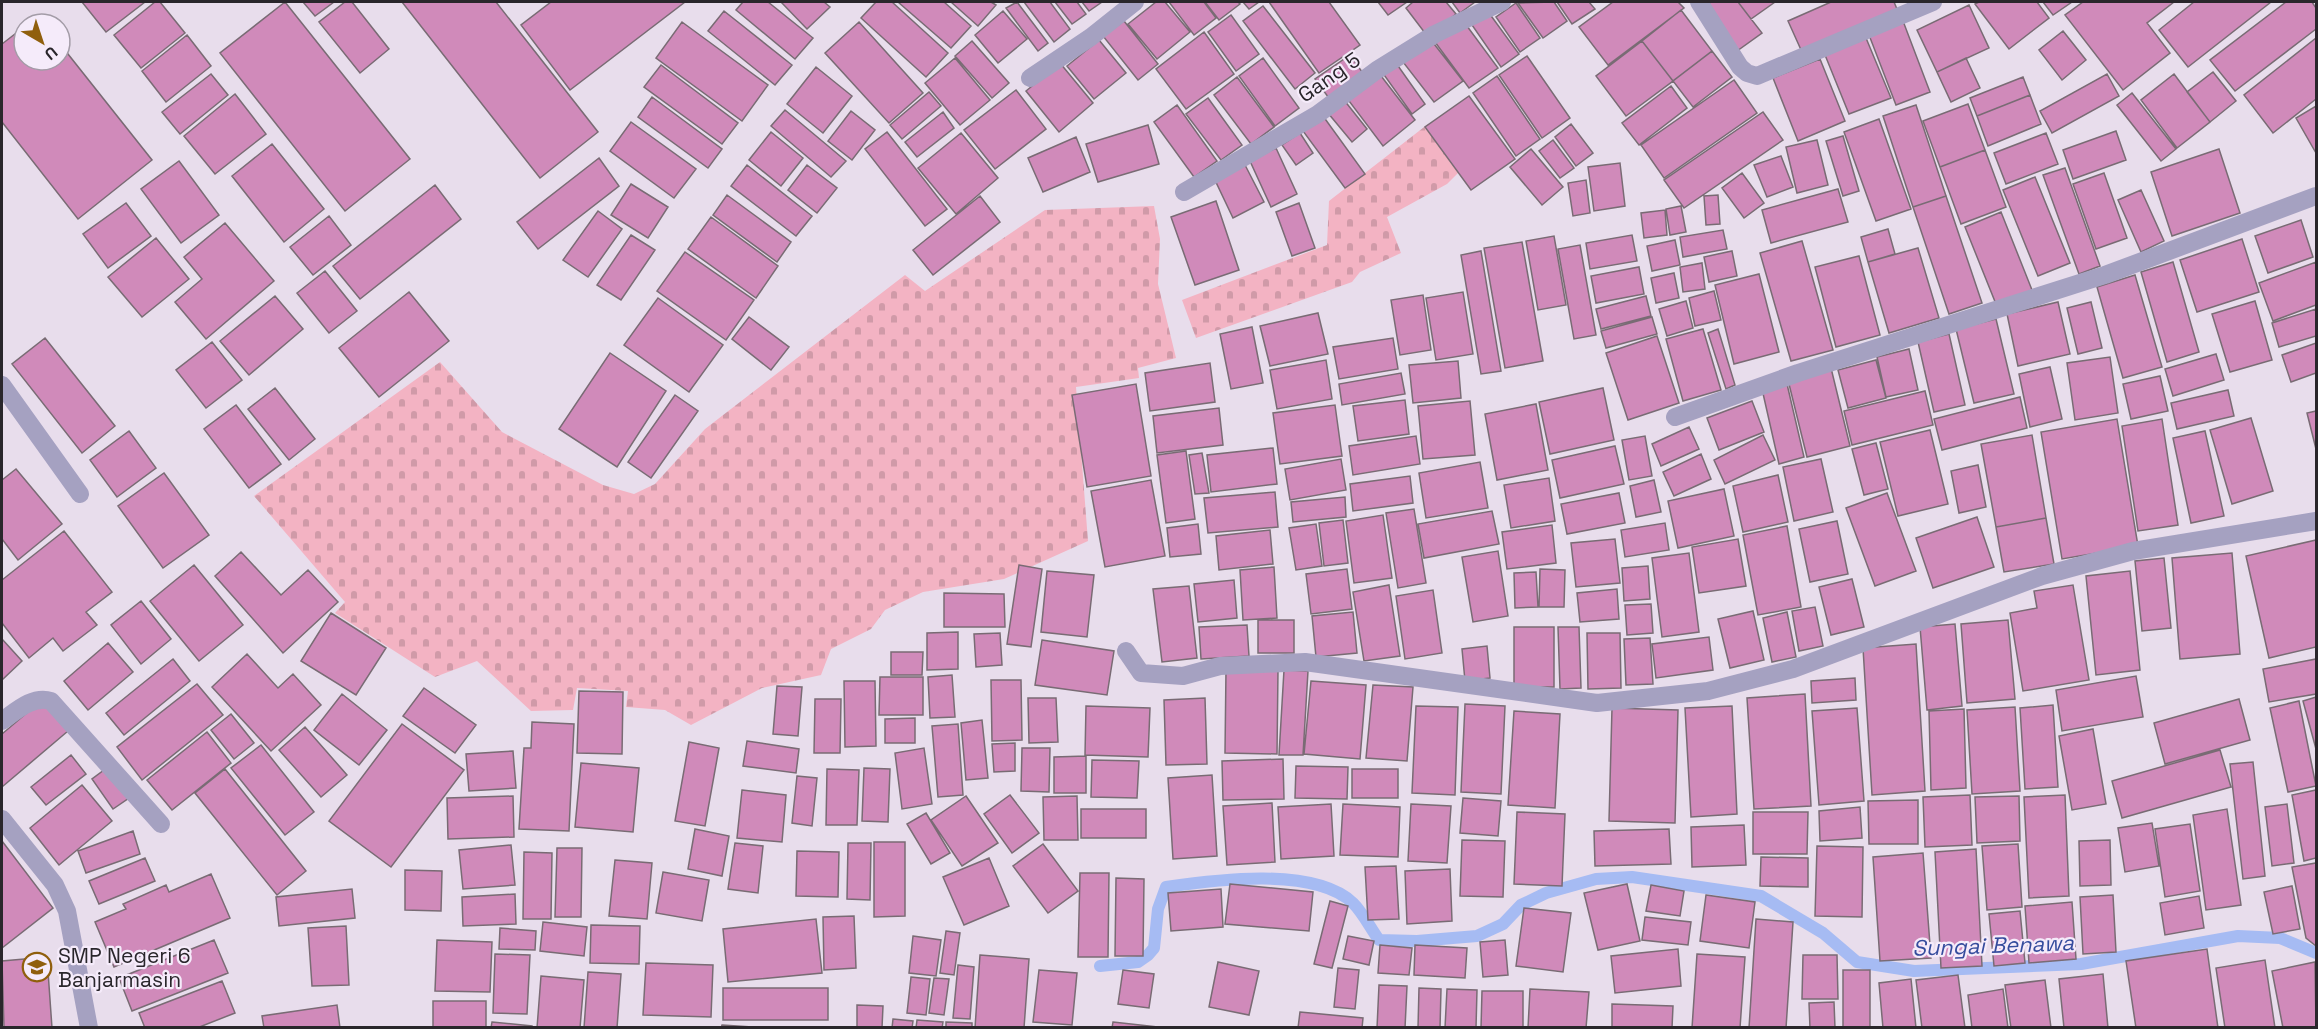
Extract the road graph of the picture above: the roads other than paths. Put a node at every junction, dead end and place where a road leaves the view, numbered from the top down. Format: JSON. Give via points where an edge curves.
{"nodes":[{"id":1,"x":1135,"y":2,"type":"edge"},
{"id":2,"x":1503,"y":2,"type":"edge"},
{"id":3,"x":1699,"y":2,"type":"edge"},
{"id":4,"x":1933,"y":2,"type":"edge"},
{"id":5,"x":1030,"y":78,"type":"dead end"},
{"id":6,"x":1184,"y":192,"type":"dead end"},
{"id":7,"x":2316,"y":196,"type":"edge"},
{"id":8,"x":2,"y":386,"type":"edge"},
{"id":9,"x":1675,"y":417,"type":"dead end"},
{"id":10,"x":80,"y":494,"type":"dead end"},
{"id":11,"x":2316,"y":521,"type":"edge"},
{"id":12,"x":1126,"y":651,"type":"dead end"},
{"id":13,"x":2,"y":721,"type":"edge"},
{"id":14,"x":2,"y":819,"type":"edge"},
{"id":15,"x":161,"y":824,"type":"dead end"},
{"id":16,"x":89,"y":1028,"type":"edge"}],
"edges":[{"from":1,"to":5,"type":"street"},
{"from":2,"to":6,"type":"street","name":"Gang 5","via":[[1435,34],[1377,70],[1318,114]]},
{"from":3,"to":4,"type":"street","via":[[1740,67],[1757,76]]},
{"from":7,"to":9,"type":"street","via":[[2105,275],[1798,373]]},
{"from":8,"to":10,"type":"street"},
{"from":11,"to":12,"type":"street","via":[[2133,551],[2054,573],[1804,665],[1697,692],[1597,703],[1305,662],[1220,666],[1183,676],[1141,673]]},
{"from":13,"to":15,"type":"street","via":[[33,701],[51,701]]},
{"from":14,"to":16,"type":"street","via":[[55,885],[67,911]]}]}
